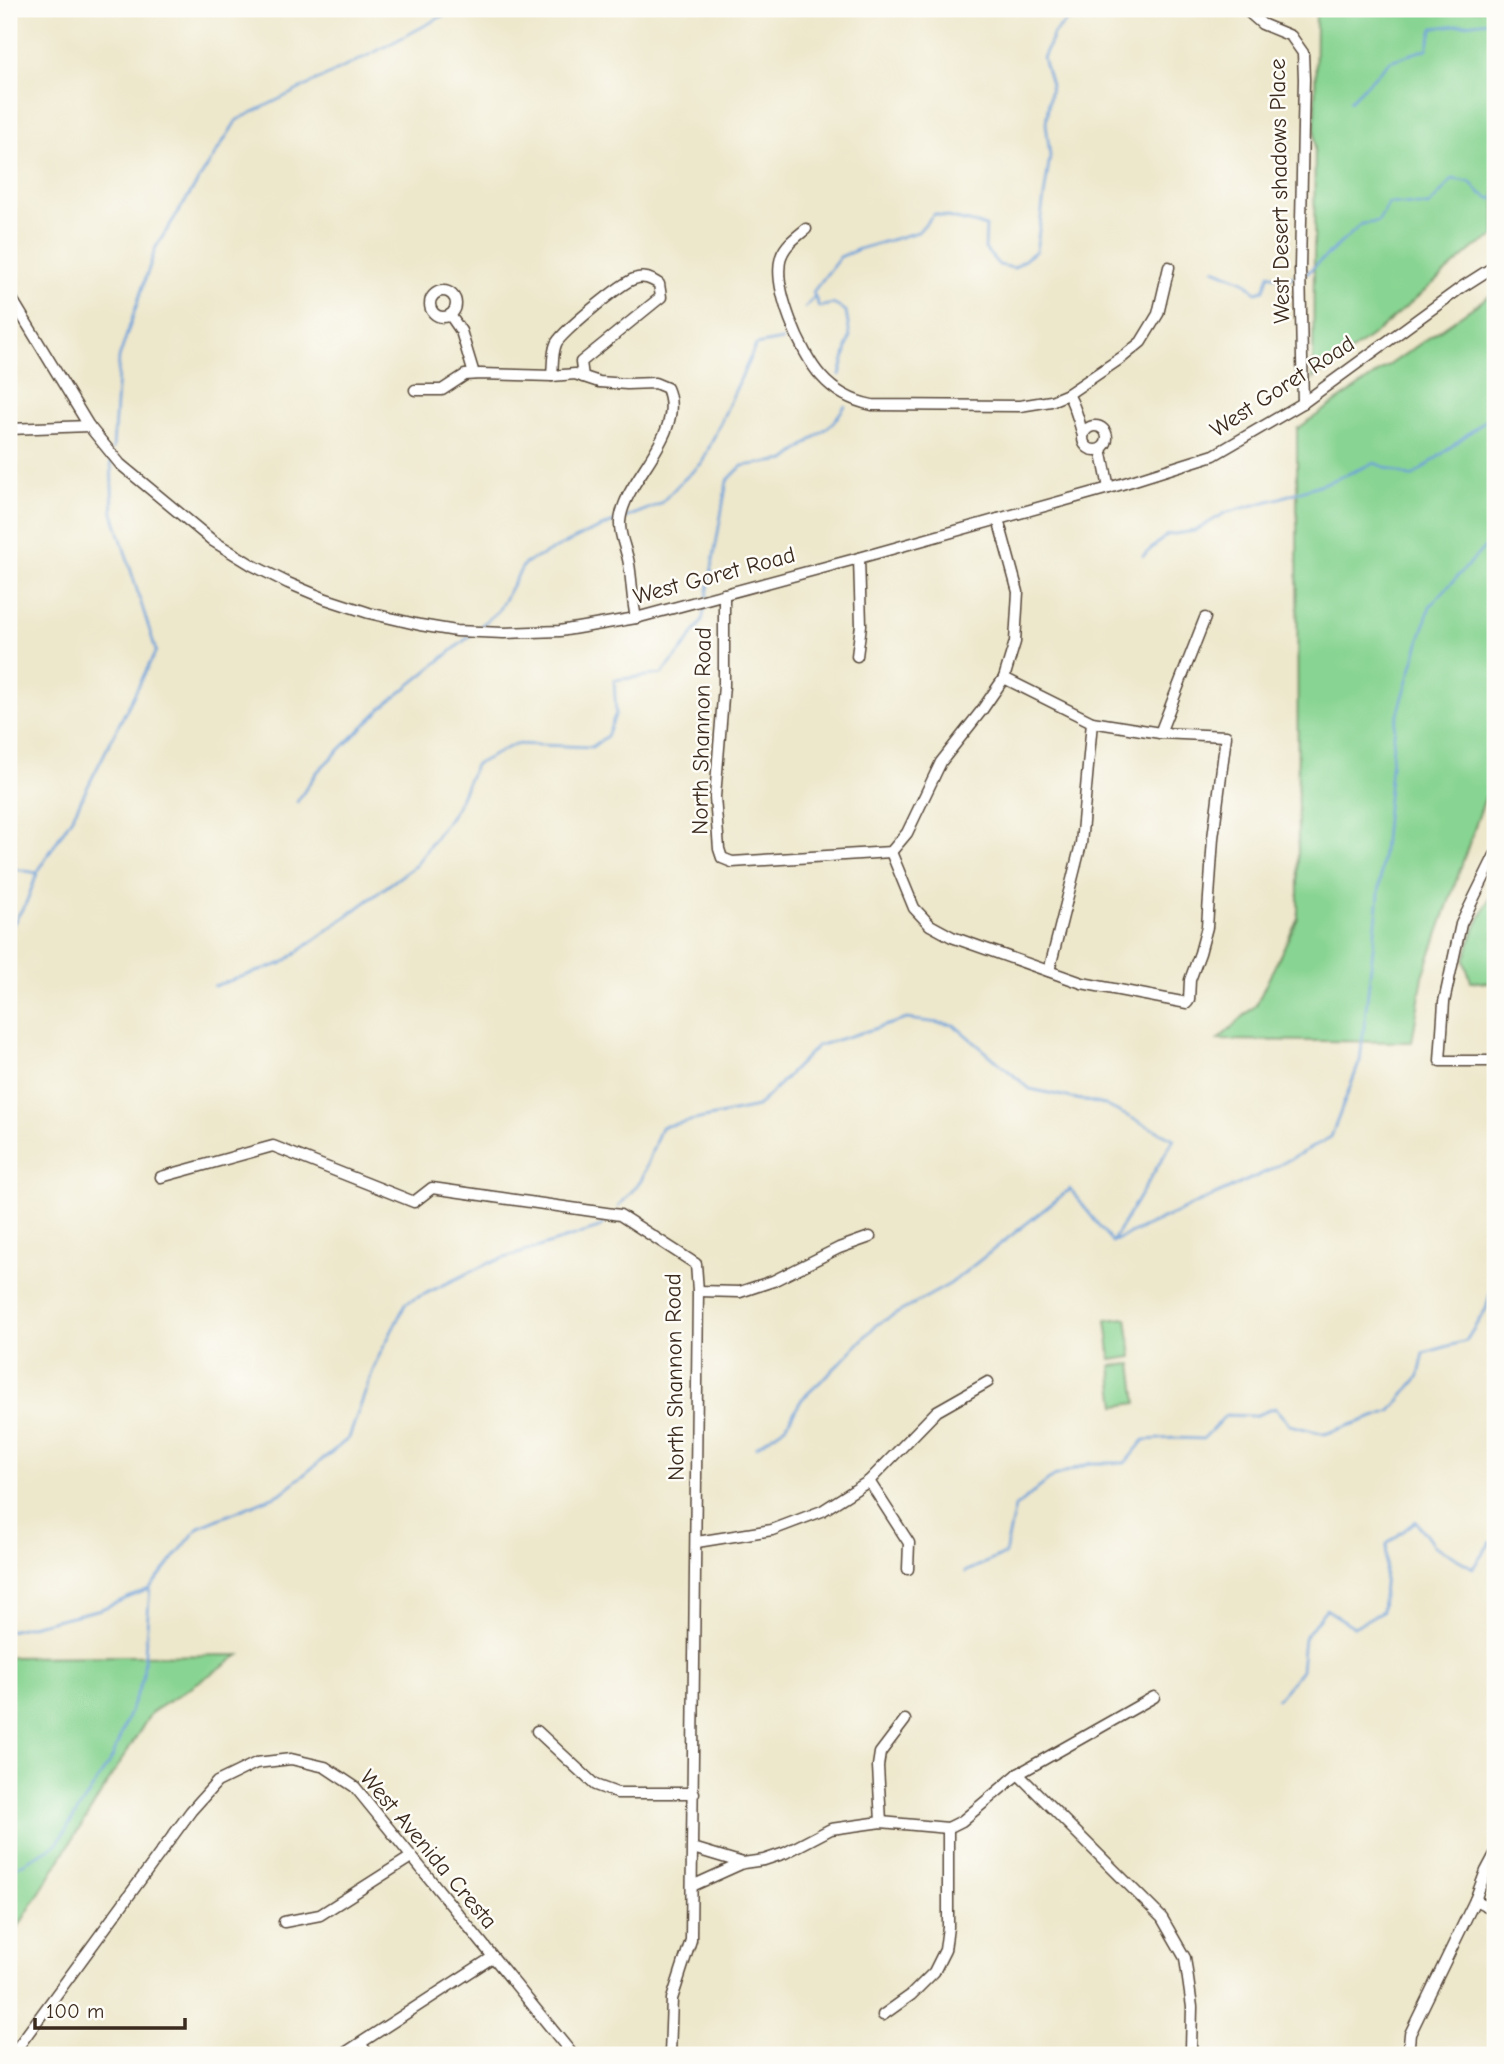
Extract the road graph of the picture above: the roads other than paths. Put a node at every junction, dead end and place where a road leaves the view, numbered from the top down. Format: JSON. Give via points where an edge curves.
{"nodes":[{"id":1,"x":1245,"y":9,"type":"edge"},
{"id":2,"x":806,"y":229,"type":"dead end"},
{"id":3,"x":1495,"y":265,"type":"edge"},
{"id":4,"x":1169,"y":267,"type":"dead end"},
{"id":5,"x":9,"y":294,"type":"edge"},
{"id":6,"x":450,"y":315,"type":"dead end"},
{"id":7,"x":474,"y":374,"type":"junction"},
{"id":8,"x":552,"y":376,"type":"junction"},
{"id":9,"x":583,"y":377,"type":"junction"},
{"id":10,"x":415,"y":390,"type":"dead end"},
{"id":11,"x":1068,"y":394,"type":"junction"},
{"id":12,"x":1303,"y":403,"type":"junction"},
{"id":13,"x":1077,"y":410,"type":"junction"},
{"id":14,"x":1097,"y":425,"type":"junction"},
{"id":15,"x":89,"y":426,"type":"junction"},
{"id":16,"x":9,"y":429,"type":"edge"},
{"id":17,"x":1083,"y":436,"type":"junction"},
{"id":18,"x":1101,"y":449,"type":"junction"},
{"id":19,"x":1109,"y":488,"type":"junction"},
{"id":20,"x":998,"y":519,"type":"junction"},
{"id":21,"x":859,"y":558,"type":"junction"},
{"id":22,"x":724,"y":594,"type":"junction"},
{"id":23,"x":636,"y":618,"type":"junction"},
{"id":24,"x":1205,"y":618,"type":"dead end"},
{"id":25,"x":857,"y":656,"type":"dead end"},
{"id":26,"x":1004,"y":678,"type":"junction"},
{"id":27,"x":1092,"y":722,"type":"junction"},
{"id":28,"x":1160,"y":733,"type":"junction"},
{"id":29,"x":891,"y":852,"type":"junction"},
{"id":30,"x":1495,"y":855,"type":"edge"},
{"id":31,"x":1049,"y":971,"type":"junction"},
{"id":32,"x":1495,"y":1061,"type":"edge"},
{"id":33,"x":161,"y":1177,"type":"dead end"},
{"id":34,"x":870,"y":1237,"type":"dead end"},
{"id":35,"x":698,"y":1291,"type":"junction"},
{"id":36,"x":988,"y":1382,"type":"dead end"},
{"id":37,"x":869,"y":1481,"type":"junction"},
{"id":38,"x":697,"y":1542,"type":"junction"},
{"id":39,"x":908,"y":1569,"type":"dead end"},
{"id":40,"x":1154,"y":1697,"type":"dead end"},
{"id":41,"x":905,"y":1720,"type":"dead end"},
{"id":42,"x":537,"y":1731,"type":"dead end"},
{"id":43,"x":1018,"y":1774,"type":"junction"},
{"id":44,"x":694,"y":1793,"type":"junction"},
{"id":45,"x":881,"y":1822,"type":"junction"},
{"id":46,"x":948,"y":1828,"type":"junction"},
{"id":47,"x":693,"y":1848,"type":"junction"},
{"id":48,"x":1495,"y":1854,"type":"edge"},
{"id":49,"x":411,"y":1857,"type":"junction"},
{"id":50,"x":743,"y":1863,"type":"junction"},
{"id":51,"x":692,"y":1886,"type":"junction"},
{"id":52,"x":1475,"y":1900,"type":"junction"},
{"id":53,"x":1495,"y":1910,"type":"edge"},
{"id":54,"x":284,"y":1922,"type":"dead end"},
{"id":55,"x":493,"y":1956,"type":"junction"},
{"id":56,"x":883,"y":2015,"type":"dead end"},
{"id":57,"x":360,"y":2043,"type":"junction"},
{"id":58,"x":15,"y":2054,"type":"edge"},
{"id":59,"x":342,"y":2055,"type":"edge"},
{"id":60,"x":369,"y":2055,"type":"edge"},
{"id":61,"x":573,"y":2055,"type":"edge"},
{"id":62,"x":670,"y":2055,"type":"edge"},
{"id":63,"x":1188,"y":2055,"type":"edge"},
{"id":64,"x":1408,"y":2055,"type":"edge"}],
"edges":[{"from":1,"to":12,"type":"street","name":"West Desert shadows Place","via":[[1262,24],[1291,36],[1303,53]]},
{"from":2,"to":11,"type":"street","via":[[781,256],[782,296],[820,375],[853,401],[1020,406]]},
{"from":3,"to":12,"type":"street","name":"West Goret Road"},
{"from":4,"to":11,"type":"street","via":[[1158,314],[1141,342]]},
{"from":5,"to":15,"type":"street","name":"West Goret Road"},
{"from":6,"to":7,"type":"street","via":[[461,331]]},
{"from":7,"to":8,"type":"street"},
{"from":7,"to":10,"type":"street","via":[[442,390]]},
{"from":8,"to":9,"type":"street"},
{"from":8,"to":9,"type":"street","via":[[556,344],[596,304],[634,279],[649,277],[659,284],[661,297],[581,362]]},
{"from":9,"to":23,"type":"street","via":[[599,382],[654,383],[667,388],[672,400],[653,457],[628,497],[620,522]]},
{"from":11,"to":13,"type":"street"},
{"from":12,"to":19,"type":"street","name":"West Goret Road","via":[[1214,455]]},
{"from":13,"to":14,"type":"street"},
{"from":13,"to":17,"type":"street"},
{"from":14,"to":17,"type":"street"},
{"from":14,"to":18,"type":"street","via":[[1107,433]]},
{"from":15,"to":16,"type":"street"},
{"from":15,"to":23,"type":"street","name":"West Goret Road","via":[[120,464],[213,541],[252,565],[326,599],[456,631],[560,631]]},
{"from":17,"to":18,"type":"street","via":[[1087,447]]},
{"from":18,"to":19,"type":"street"},
{"from":19,"to":20,"type":"street","name":"West Goret Road"},
{"from":20,"to":21,"type":"street","name":"West Goret Road"},
{"from":20,"to":26,"type":"street","via":[[1018,592],[1016,642]]},
{"from":21,"to":22,"type":"street","name":"West Goret Road"},
{"from":21,"to":25,"type":"street"},
{"from":22,"to":23,"type":"street","name":"West Goret Road"},
{"from":22,"to":29,"type":"street","name":"North Shannon Road","via":[[724,685],[715,797],[722,858],[732,862]]},
{"from":24,"to":28,"type":"street"},
{"from":26,"to":27,"type":"street"},
{"from":26,"to":29,"type":"street","via":[[941,762],[907,833]]},
{"from":27,"to":28,"type":"street"},
{"from":27,"to":31,"type":"street","via":[[1081,844]]},
{"from":28,"to":31,"type":"street","via":[[1226,736],[1207,927],[1190,980],[1191,995],[1187,1003],[1082,983]]},
{"from":29,"to":31,"type":"street","via":[[915,908],[930,925]]},
{"from":30,"to":32,"type":"street","via":[[1461,924],[1444,1002],[1440,1061]]},
{"from":33,"to":35,"type":"street","name":"North Shannon Road","via":[[273,1146],[414,1202],[432,1188],[620,1215],[696,1264]]},
{"from":34,"to":35,"type":"street","via":[[740,1292]]},
{"from":35,"to":38,"type":"street","name":"North Shannon Road"},
{"from":36,"to":37,"type":"street","via":[[937,1411]]},
{"from":37,"to":38,"type":"street","via":[[822,1511],[772,1530]]},
{"from":37,"to":39,"type":"street","via":[[909,1543]]},
{"from":38,"to":44,"type":"street","name":"North Shannon Road"},
{"from":40,"to":43,"type":"street"},
{"from":41,"to":45,"type":"street","via":[[880,1753]]},
{"from":42,"to":44,"type":"street","via":[[595,1785],[617,1793]]},
{"from":43,"to":46,"type":"street"},
{"from":43,"to":63,"type":"street","via":[[1163,1918],[1185,1958],[1192,2007]]},
{"from":44,"to":47,"type":"street","name":"North Shannon Road"},
{"from":45,"to":46,"type":"street"},
{"from":45,"to":50,"type":"street","via":[[831,1829],[785,1853]]},
{"from":46,"to":56,"type":"street","via":[[945,1950],[934,1972]]},
{"from":47,"to":50,"type":"street"},
{"from":47,"to":51,"type":"street","name":"North Shannon Road"},
{"from":48,"to":52,"type":"street"},
{"from":49,"to":54,"type":"street","via":[[320,1914]]},
{"from":49,"to":55,"type":"street","name":"West Avenida Cresta"},
{"from":49,"to":58,"type":"street","name":"West Avenida Cresta","via":[[355,1787],[325,1767],[291,1759],[256,1763],[217,1782],[191,1811]]},
{"from":50,"to":51,"type":"street"},
{"from":51,"to":62,"type":"street","name":"North Shannon Road","via":[[691,1940],[672,1998]]},
{"from":52,"to":53,"type":"street"},
{"from":52,"to":64,"type":"street","via":[[1410,2034]]},
{"from":55,"to":57,"type":"street"},
{"from":55,"to":61,"type":"street","name":"West Avenida Cresta"},
{"from":57,"to":59,"type":"street"},
{"from":57,"to":60,"type":"street"}]}
